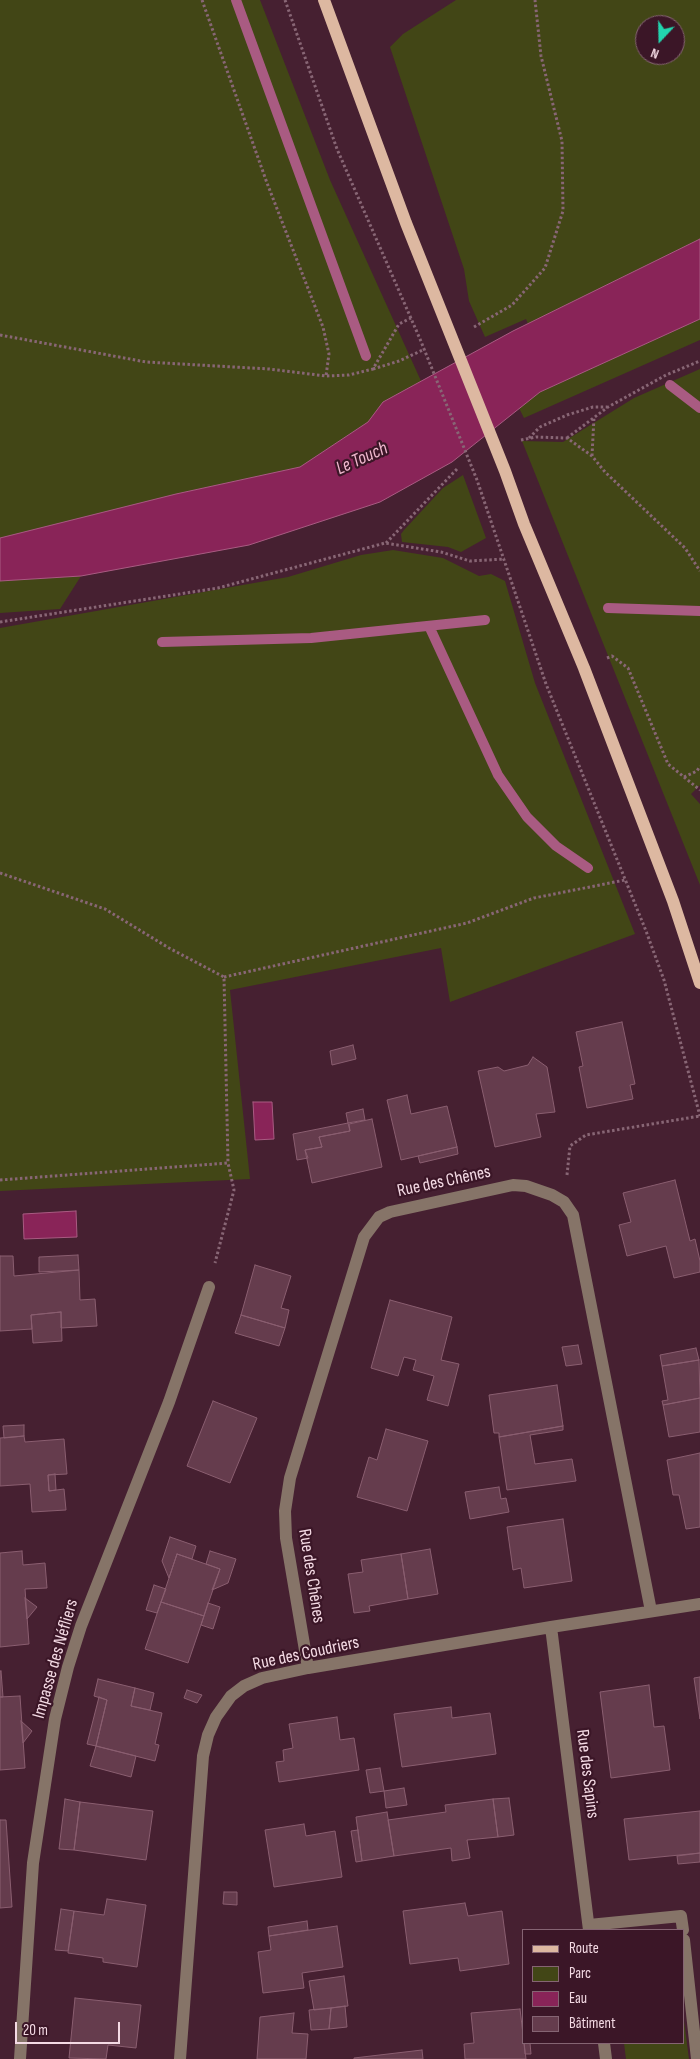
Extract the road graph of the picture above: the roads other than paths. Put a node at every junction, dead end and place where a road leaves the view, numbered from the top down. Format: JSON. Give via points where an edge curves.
{"nodes":[{"id":1,"x":324,"y":0,"type":"edge"},
{"id":2,"x":700,"y":983,"type":"edge"},
{"id":3,"x":209,"y":1288,"type":"road end"},
{"id":4,"x":700,"y":1604,"type":"edge"},
{"id":5,"x":651,"y":1611,"type":"junction"},
{"id":6,"x":551,"y":1626,"type":"junction"},
{"id":7,"x":308,"y":1668,"type":"junction"},
{"id":8,"x":589,"y":1928,"type":"edge"},
{"id":9,"x":683,"y":1929,"type":"edge"},
{"id":10,"x":685,"y":1949,"type":"edge"},
{"id":11,"x":604,"y":2044,"type":"edge"},
{"id":12,"x":20,"y":2059,"type":"edge"},
{"id":13,"x":180,"y":2059,"type":"edge"},
{"id":14,"x":606,"y":2059,"type":"edge"},
{"id":15,"x":697,"y":2059,"type":"edge"}],
"edges":[{"from":1,"to":2,"type":"main road","via":[[402,214],[584,668],[673,901]]},
{"from":3,"to":12,"type":"street","name":"Impasse des Néfliers","via":[[68,1668],[54,1728],[33,1863]]},
{"from":4,"to":5,"type":"street","name":"Rue des Coudriers"},
{"from":5,"to":6,"type":"street","name":"Rue des Coudriers"},
{"from":5,"to":7,"type":"street","name":"Rue des Chênes","via":[[573,1214],[564,1202],[539,1190],[513,1185],[390,1212],[372,1225],[364,1237],[290,1478],[285,1511],[286,1538]]},
{"from":6,"to":7,"type":"street","name":"Rue des Coudriers"},
{"from":6,"to":8,"type":"street","name":"Rue des Sapins"},
{"from":7,"to":13,"type":"street","name":"Rue des Coudriers","via":[[262,1678],[244,1686],[231,1696],[208,1735],[203,1756]]},
{"from":8,"to":9,"type":"street","name":"Rue des Sapins","via":[[681,1916]]},
{"from":10,"to":15,"type":"street"},
{"from":11,"to":14,"type":"street"}]}
